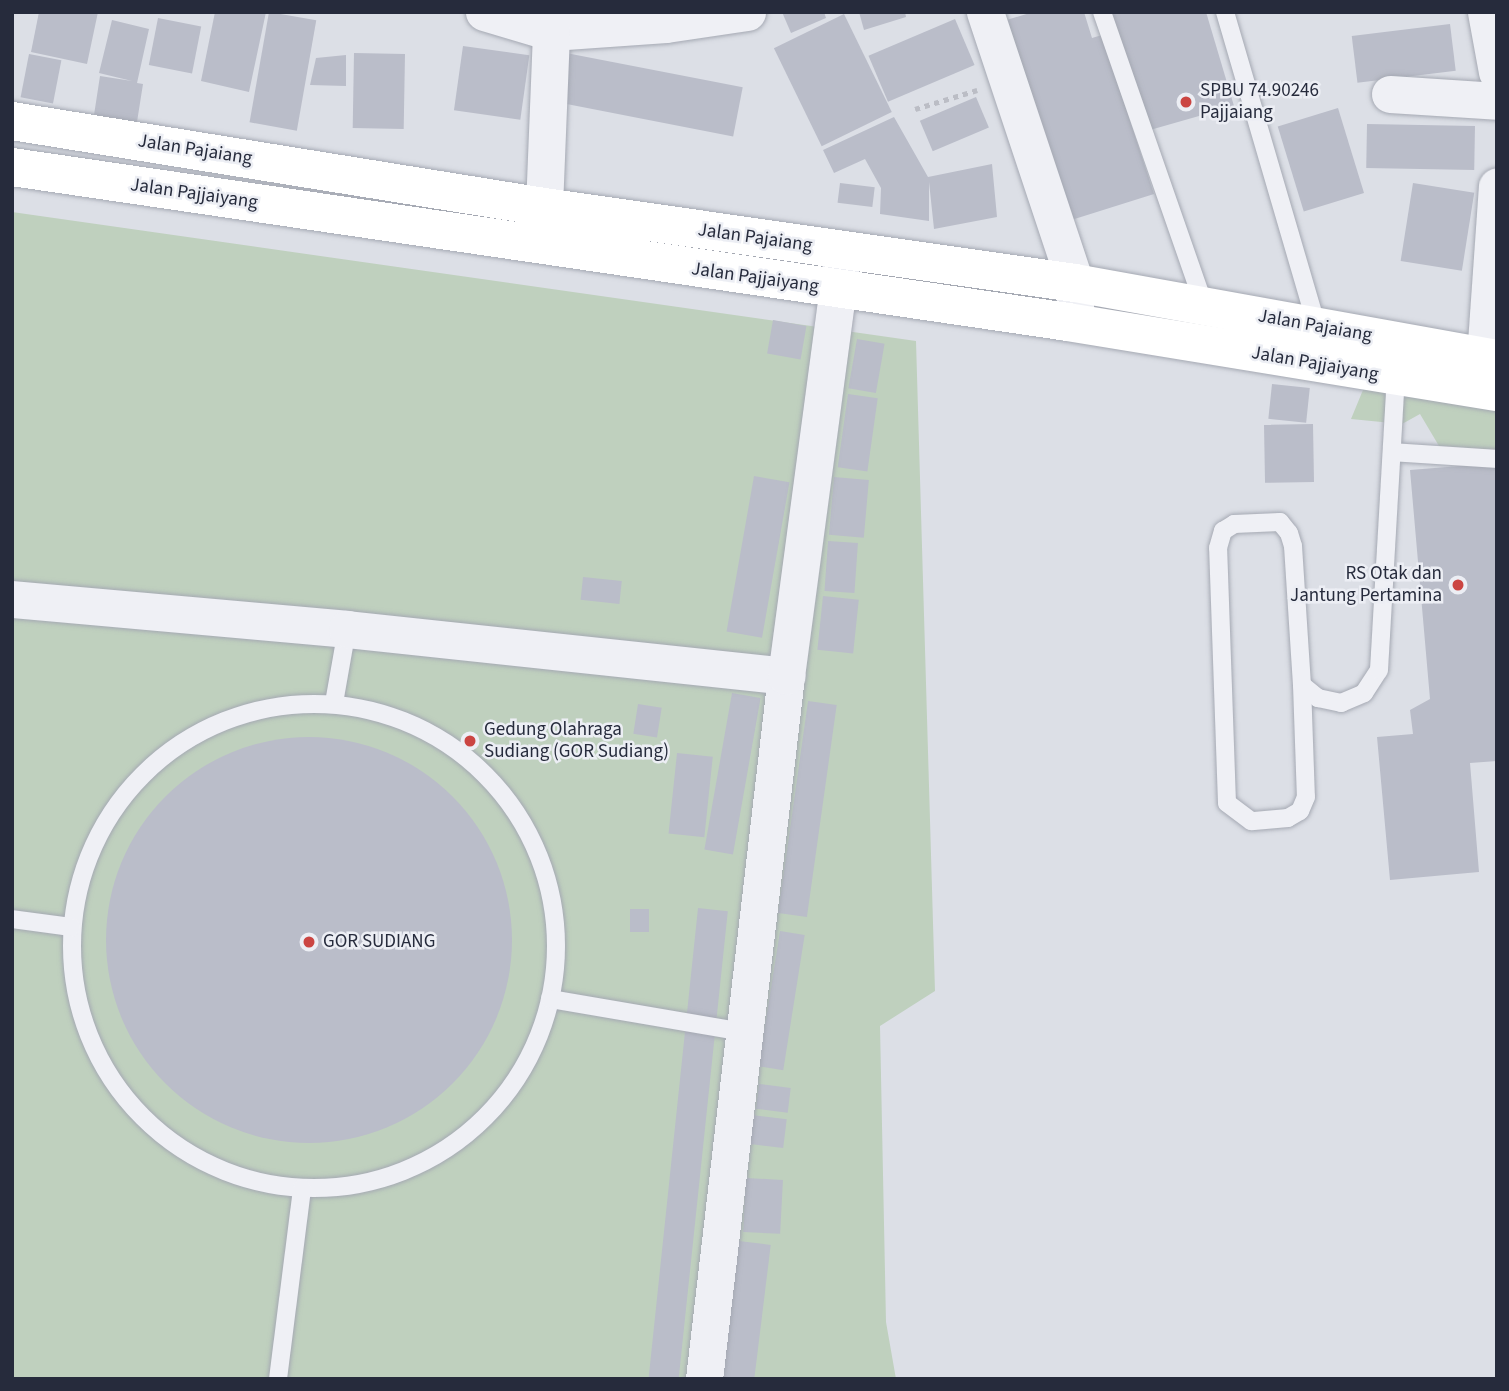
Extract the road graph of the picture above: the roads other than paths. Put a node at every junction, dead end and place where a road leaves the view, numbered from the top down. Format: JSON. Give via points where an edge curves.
{"nodes":[{"id":1,"x":484,"y":12,"type":"edge"},
{"id":2,"x":747,"y":12,"type":"edge"},
{"id":3,"x":985,"y":12,"type":"edge"},
{"id":4,"x":1102,"y":12,"type":"edge"},
{"id":5,"x":1225,"y":12,"type":"edge"},
{"id":6,"x":1486,"y":12,"type":"edge"},
{"id":7,"x":550,"y":22,"type":"edge"},
{"id":8,"x":1497,"y":72,"type":"edge"},
{"id":9,"x":1391,"y":94,"type":"dead end"},
{"id":10,"x":1497,"y":101,"type":"edge"},
{"id":11,"x":12,"y":121,"type":"edge"},
{"id":12,"x":12,"y":167,"type":"edge"},
{"id":13,"x":1497,"y":186,"type":"edge"},
{"id":14,"x":544,"y":207,"type":"junction"},
{"id":15,"x":843,"y":251,"type":"junction"},
{"id":16,"x":1075,"y":283,"type":"junction"},
{"id":17,"x":839,"y":290,"type":"junction"},
{"id":18,"x":1204,"y":305,"type":"junction"},
{"id":19,"x":1075,"y":324,"type":"junction"},
{"id":20,"x":1317,"y":326,"type":"junction"},
{"id":21,"x":1493,"y":369,"type":"edge"},
{"id":22,"x":1396,"y":377,"type":"junction"},
{"id":23,"x":1392,"y":452,"type":"junction"},
{"id":24,"x":1497,"y":459,"type":"edge"},
{"id":25,"x":12,"y":599,"type":"edge"},
{"id":26,"x":347,"y":629,"type":"junction"},
{"id":27,"x":786,"y":676,"type":"junction"},
{"id":28,"x":1302,"y":685,"type":"junction"},
{"id":29,"x":334,"y":703,"type":"junction"},
{"id":30,"x":12,"y":919,"type":"edge"},
{"id":31,"x":71,"y":927,"type":"junction"},
{"id":32,"x":550,"y":999,"type":"junction"},
{"id":33,"x":744,"y":1032,"type":"junction"},
{"id":34,"x":302,"y":1189,"type":"junction"},
{"id":35,"x":278,"y":1379,"type":"edge"},
{"id":36,"x":704,"y":1379,"type":"edge"}],
"edges":[{"from":1,"to":7,"type":"street"},
{"from":2,"to":7,"type":"street","via":[[666,24]]},
{"from":3,"to":16,"type":"street"},
{"from":4,"to":18,"type":"lane"},
{"from":5,"to":20,"type":"lane"},
{"from":6,"to":8,"type":"street"},
{"from":7,"to":14,"type":"street"},
{"from":9,"to":10,"type":"street"},
{"from":11,"to":14,"type":"main road","name":"Jalan Pajaiang"},
{"from":12,"to":17,"type":"main road","name":"Jalan Pajjaiyang"},
{"from":13,"to":21,"type":"street"},
{"from":14,"to":15,"type":"main road","name":"Jalan Pajaiang"},
{"from":15,"to":16,"type":"main road","name":"Jalan Pajaiang"},
{"from":15,"to":17,"type":"street"},
{"from":16,"to":18,"type":"main road","name":"Jalan Pajaiang"},
{"from":16,"to":19,"type":"street"},
{"from":17,"to":19,"type":"main road","name":"Jalan Pajjaiyang"},
{"from":17,"to":27,"type":"street"},
{"from":18,"to":20,"type":"main road","name":"Jalan Pajaiang"},
{"from":19,"to":22,"type":"main road","name":"Jalan Pajjaiyang"},
{"from":20,"to":21,"type":"main road","name":"Jalan Pajaiang"},
{"from":21,"to":22,"type":"main road","name":"Jalan Pajjaiyang"},
{"from":22,"to":23,"type":"lane"},
{"from":23,"to":24,"type":"lane"},
{"from":23,"to":28,"type":"lane","via":[[1379,670],[1364,693],[1341,703],[1318,698]]},
{"from":25,"to":26,"type":"street"},
{"from":26,"to":27,"type":"street"},
{"from":26,"to":29,"type":"lane"},
{"from":27,"to":33,"type":"street"},
{"from":28,"to":28,"type":"lane","via":[[1289,533],[1280,522],[1234,524],[1223,531],[1219,548],[1227,803],[1251,821],[1288,818],[1300,811],[1306,797]]},
{"from":29,"to":31,"type":"lane","via":[[258,708],[187,737],[128,787],[88,852]]},
{"from":29,"to":32,"type":"lane","via":[[408,721],[472,761],[522,819],[551,889],[558,964]]},
{"from":30,"to":31,"type":"lane"},
{"from":31,"to":34,"type":"lane","via":[[75,991],[96,1053],[131,1106],[192,1155],[238,1177]]},
{"from":32,"to":33,"type":"lane"},
{"from":32,"to":34,"type":"lane","via":[[541,1037],[503,1102],[446,1152],[377,1182]]},
{"from":33,"to":36,"type":"street"},
{"from":34,"to":35,"type":"lane"}]}
